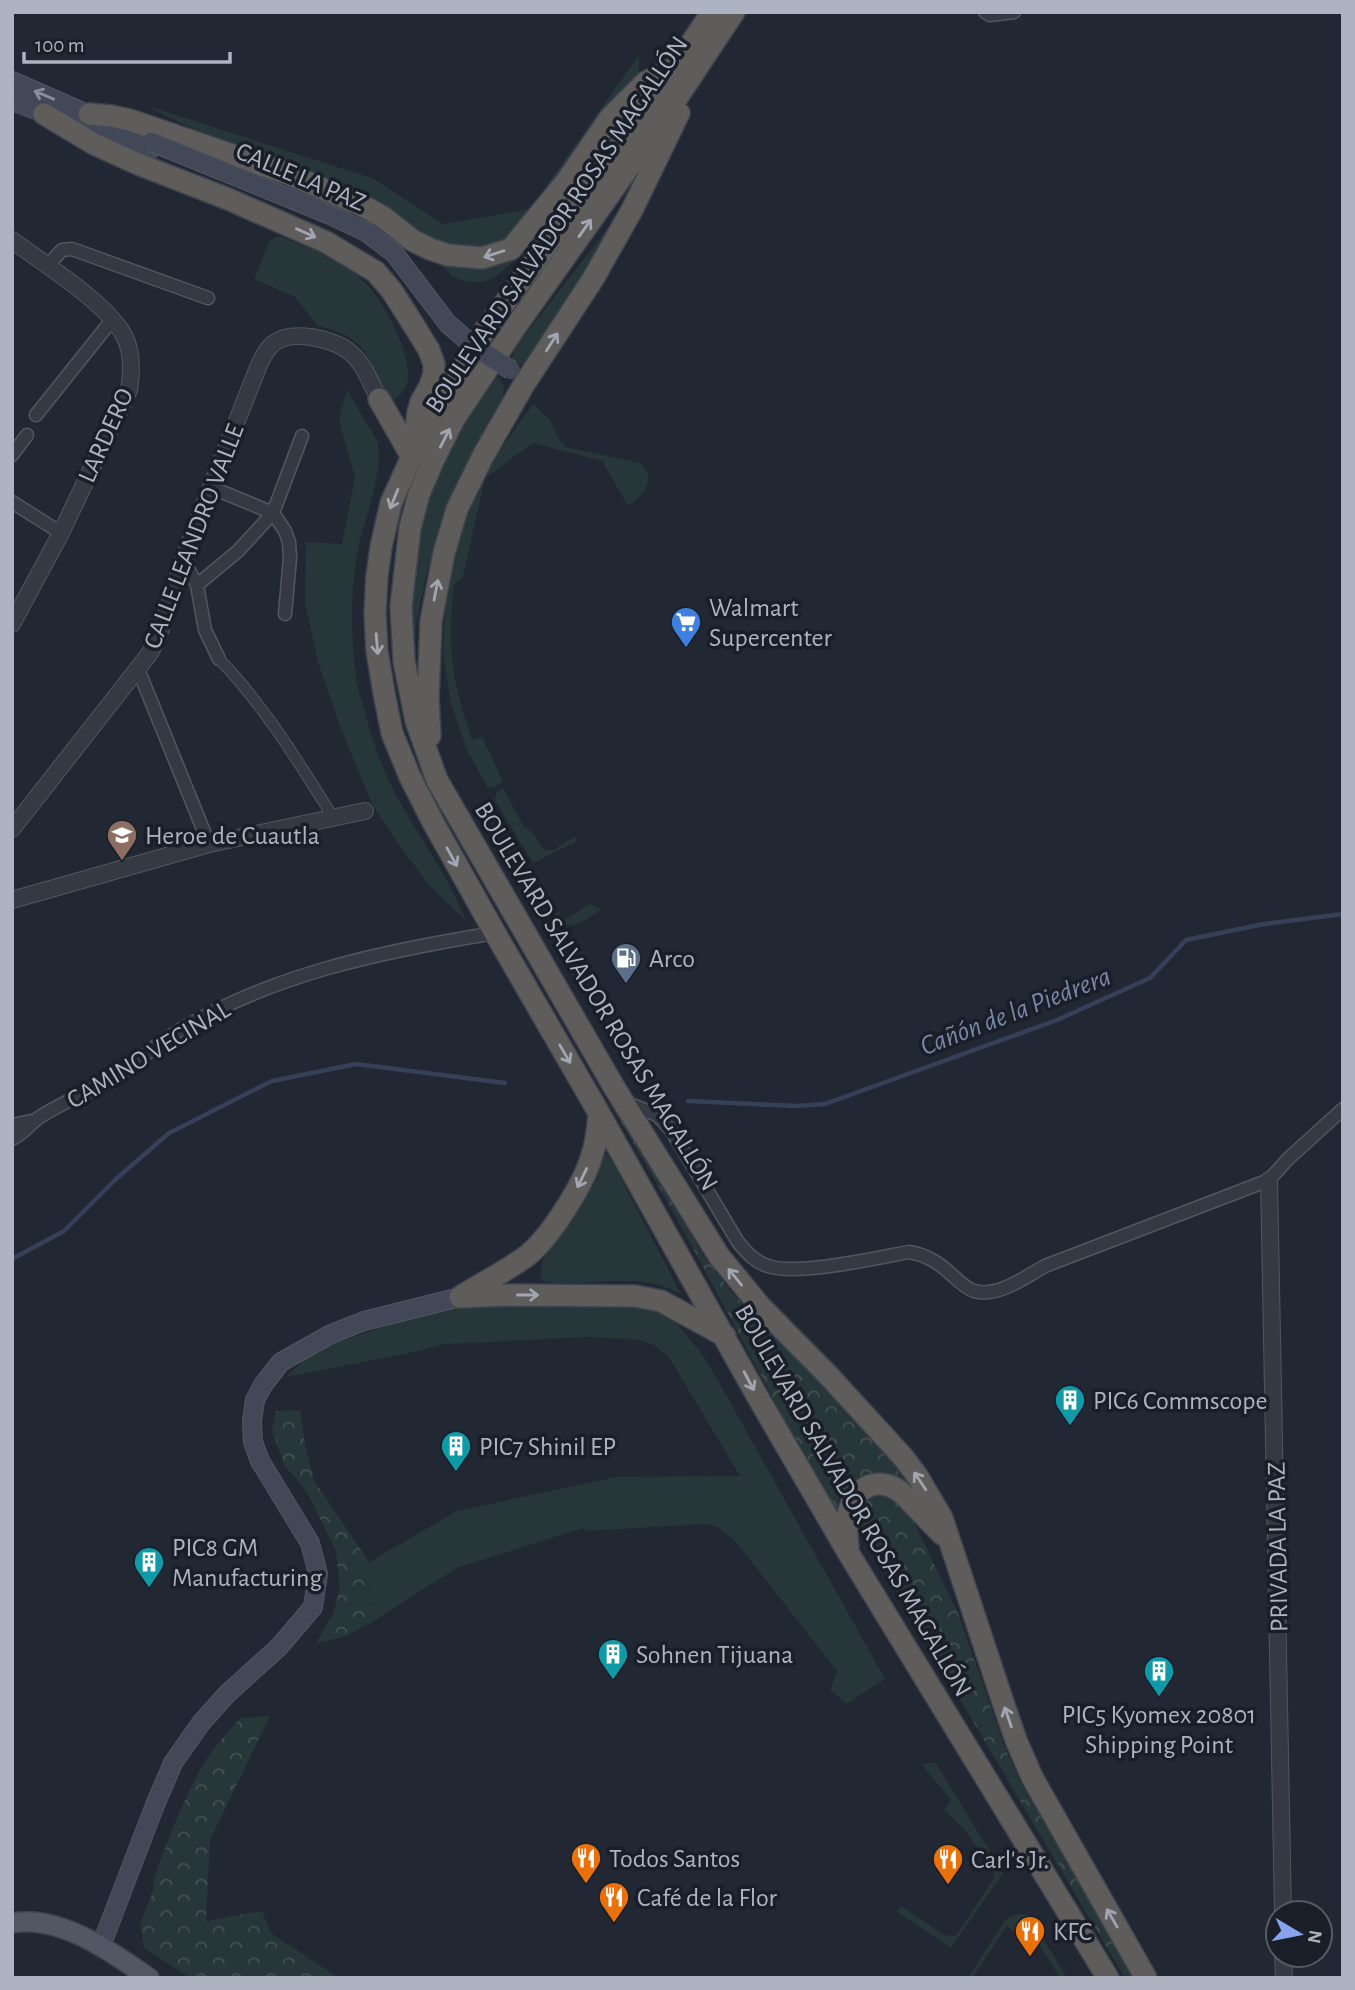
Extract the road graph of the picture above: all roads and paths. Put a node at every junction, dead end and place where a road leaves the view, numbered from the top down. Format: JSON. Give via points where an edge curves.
{"nodes":[{"id":1,"x":712,"y":12,"type":"edge"},
{"id":2,"x":734,"y":12,"type":"edge"},
{"id":3,"x":985,"y":12,"type":"edge"},
{"id":4,"x":1014,"y":12,"type":"edge"},
{"id":5,"x":706,"y":53,"type":"junction"},
{"id":6,"x":674,"y":68,"type":"junction"},
{"id":7,"x":12,"y":81,"type":"edge"},
{"id":8,"x":12,"y":100,"type":"edge"},
{"id":9,"x":44,"y":114,"type":"junction"},
{"id":10,"x":89,"y":114,"type":"junction"},
{"id":11,"x":150,"y":148,"type":"junction"},
{"id":12,"x":12,"y":240,"type":"edge"},
{"id":13,"x":47,"y":266,"type":"junction"},
{"id":14,"x":208,"y":298,"type":"dead end"},
{"id":15,"x":112,"y":320,"type":"junction"},
{"id":16,"x":517,"y":378,"type":"junction"},
{"id":17,"x":379,"y":399,"type":"junction"},
{"id":18,"x":421,"y":402,"type":"junction"},
{"id":19,"x":36,"y":415,"type":"dead end"},
{"id":20,"x":27,"y":435,"type":"dead end"},
{"id":21,"x":302,"y":436,"type":"dead end"},
{"id":22,"x":413,"y":454,"type":"junction"},
{"id":23,"x":12,"y":455,"type":"edge"},
{"id":24,"x":211,"y":487,"type":"junction"},
{"id":25,"x":12,"y":502,"type":"edge"},
{"id":26,"x":273,"y":513,"type":"junction"},
{"id":27,"x":61,"y":533,"type":"junction"},
{"id":28,"x":183,"y":560,"type":"junction"},
{"id":29,"x":197,"y":585,"type":"junction"},
{"id":30,"x":285,"y":614,"type":"dead end"},
{"id":31,"x":12,"y":624,"type":"edge"},
{"id":32,"x":219,"y":659,"type":"joint"},
{"id":33,"x":138,"y":669,"type":"junction"},
{"id":34,"x":437,"y":780,"type":"junction"},
{"id":35,"x":365,"y":811,"type":"dead end"},
{"id":36,"x":333,"y":817,"type":"junction"},
{"id":37,"x":12,"y":829,"type":"edge"},
{"id":38,"x":209,"y":844,"type":"junction"},
{"id":39,"x":12,"y":900,"type":"edge"},
{"id":40,"x":495,"y":933,"type":"junction"},
{"id":41,"x":624,"y":1101,"type":"junction"},
{"id":42,"x":1343,"y":1109,"type":"edge"},
{"id":43,"x":599,"y":1112,"type":"junction"},
{"id":44,"x":36,"y":1120,"type":"junction"},
{"id":45,"x":12,"y":1125,"type":"edge"},
{"id":46,"x":12,"y":1139,"type":"edge"},
{"id":47,"x":1269,"y":1180,"type":"junction"},
{"id":48,"x":460,"y":1297,"type":"junction"},
{"id":49,"x":725,"y":1336,"type":"junction"},
{"id":50,"x":951,"y":1543,"type":"junction"},
{"id":51,"x":849,"y":1554,"type":"junction"},
{"id":52,"x":1283,"y":1899,"type":"edge"},
{"id":53,"x":12,"y":1923,"type":"edge"},
{"id":54,"x":102,"y":1946,"type":"junction"},
{"id":55,"x":149,"y":1978,"type":"edge"},
{"id":56,"x":1108,"y":1978,"type":"edge"},
{"id":57,"x":1146,"y":1978,"type":"edge"}],
"edges":[{"from":1,"to":6,"type":"highway","name":"BOULEVARD SALVADOR ROSAS MAGALLÓN"},
{"from":2,"to":5,"type":"highway","name":"BOULEVARD SALVADOR ROSAS MAGALLÓN"},
{"from":3,"to":4,"type":"street"},
{"from":16,"to":5,"type":"highway","one_way":true,"via":[[593,279]]},
{"from":34,"to":5,"type":"highway","name":"BOULEVARD SALVADOR ROSAS MAGALLÓN","one_way":true,"via":[[416,721],[401,635],[404,572],[419,494],[454,419]]},
{"from":6,"to":10,"type":"highway","one_way":true,"via":[[646,82],[610,118],[511,249],[482,258],[430,249],[373,211],[288,174],[140,123]]},
{"from":6,"to":22,"type":"highway","name":"BOULEVARD SALVADOR ROSAS MAGALLÓN","via":[[485,330]]},
{"from":10,"to":7,"type":"main road","name":"CALLE LA PAZ","one_way":true},
{"from":8,"to":9,"type":"main road","name":"CALLE LA PAZ"},
{"from":9,"to":11,"type":"main road","name":"CALLE LA PAZ"},
{"from":9,"to":18,"type":"highway","one_way":true,"via":[[94,144],[326,242],[376,272],[413,324],[434,364]]},
{"from":10,"to":11,"type":"main road","name":"CALLE LA PAZ"},
{"from":11,"to":16,"type":"main road","name":"CALLE LA PAZ","via":[[357,237],[393,264],[461,347]]},
{"from":12,"to":13,"type":"street","name":"LARDERO"},
{"from":13,"to":14,"type":"street","via":[[62,250],[72,249]]},
{"from":13,"to":15,"type":"street","name":"LARDERO","via":[[101,306]]},
{"from":15,"to":19,"type":"street"},
{"from":15,"to":27,"type":"street","name":"LARDERO","via":[[123,333],[129,352],[129,390]]},
{"from":34,"to":16,"type":"highway","one_way":true,"via":[[429,732],[430,621],[457,509]]},
{"from":17,"to":18,"type":"highway","via":[[407,411]]},
{"from":17,"to":22,"type":"highway"},
{"from":17,"to":24,"type":"street","name":"CALLE LEANDRO VALLE","via":[[350,352],[320,338],[282,338],[259,365]]},
{"from":18,"to":22,"type":"highway"},
{"from":20,"to":23,"type":"street"},
{"from":21,"to":26,"type":"street"},
{"from":22,"to":40,"type":"highway","name":"BOULEVARD SALVADOR ROSAS MAGALLÓN","one_way":true,"via":[[391,503],[377,576],[374,613],[384,693],[410,777]]},
{"from":24,"to":26,"type":"street"},
{"from":24,"to":28,"type":"street","name":"CALLE LEANDRO VALLE"},
{"from":25,"to":27,"type":"street"},
{"from":26,"to":29,"type":"street","via":[[238,551]]},
{"from":26,"to":30,"type":"street","via":[[289,542]]},
{"from":27,"to":31,"type":"street","name":"LARDERO"},
{"from":28,"to":29,"type":"street"},
{"from":28,"to":33,"type":"street","name":"CALLE LEANDRO VALLE","via":[[157,640]]},
{"from":29,"to":32,"type":"street","via":[[205,630]]},
{"from":32,"to":36,"type":"street","via":[[256,701]]},
{"from":33,"to":37,"type":"street","name":"CALLE LEANDRO VALLE"},
{"from":33,"to":38,"type":"street"},
{"from":34,"to":41,"type":"highway","name":"BOULEVARD SALVADOR ROSAS MAGALLÓN"},
{"from":35,"to":36,"type":"street"},
{"from":36,"to":38,"type":"street"},
{"from":38,"to":39,"type":"street"},
{"from":40,"to":43,"type":"highway","name":"BOULEVARD SALVADOR ROSAS MAGALLÓN","one_way":true},
{"from":40,"to":44,"type":"street","name":"CAMINO VECINAL","via":[[383,954],[270,986],[172,1035],[113,1078]]},
{"from":41,"to":47,"type":"street","via":[[664,1122],[747,1253],[779,1269],[909,1252],[923,1254],[964,1286],[988,1292]]},
{"from":50,"to":41,"type":"highway","name":"BOULEVARD SALVADOR ROSAS MAGALLÓN","one_way":true,"via":[[932,1499],[903,1457],[760,1306],[719,1256]]},
{"from":42,"to":47,"type":"street"},
{"from":43,"to":48,"type":"highway","one_way":true,"via":[[592,1158],[542,1242]]},
{"from":43,"to":49,"type":"highway","name":"BOULEVARD SALVADOR ROSAS MAGALLÓN"},
{"from":44,"to":45,"type":"street"},
{"from":44,"to":46,"type":"street","name":"CAMINO VECINAL"},
{"from":47,"to":52,"type":"street","name":"PRIVADA LA PAZ"},
{"from":48,"to":49,"type":"highway","one_way":true,"via":[[635,1296],[661,1301]]},
{"from":48,"to":54,"type":"main road","via":[[331,1334],[281,1362],[263,1385],[255,1400],[253,1441],[260,1461],[310,1542],[318,1574],[317,1595],[313,1607],[279,1647],[201,1723],[173,1763]]},
{"from":49,"to":51,"type":"highway","name":"BOULEVARD SALVADOR ROSAS MAGALLÓN","one_way":true},
{"from":50,"to":51,"type":"highway","via":[[895,1487],[878,1483],[863,1489],[851,1504],[846,1528]]},
{"from":57,"to":50,"type":"highway","name":"BOULEVARD SALVADOR ROSAS MAGALLÓN","one_way":true,"via":[[1032,1777]]},
{"from":51,"to":56,"type":"highway","name":"BOULEVARD SALVADOR ROSAS MAGALLÓN"},
{"from":53,"to":54,"type":"main road","via":[[47,1923]]},
{"from":54,"to":55,"type":"main road"}]}
